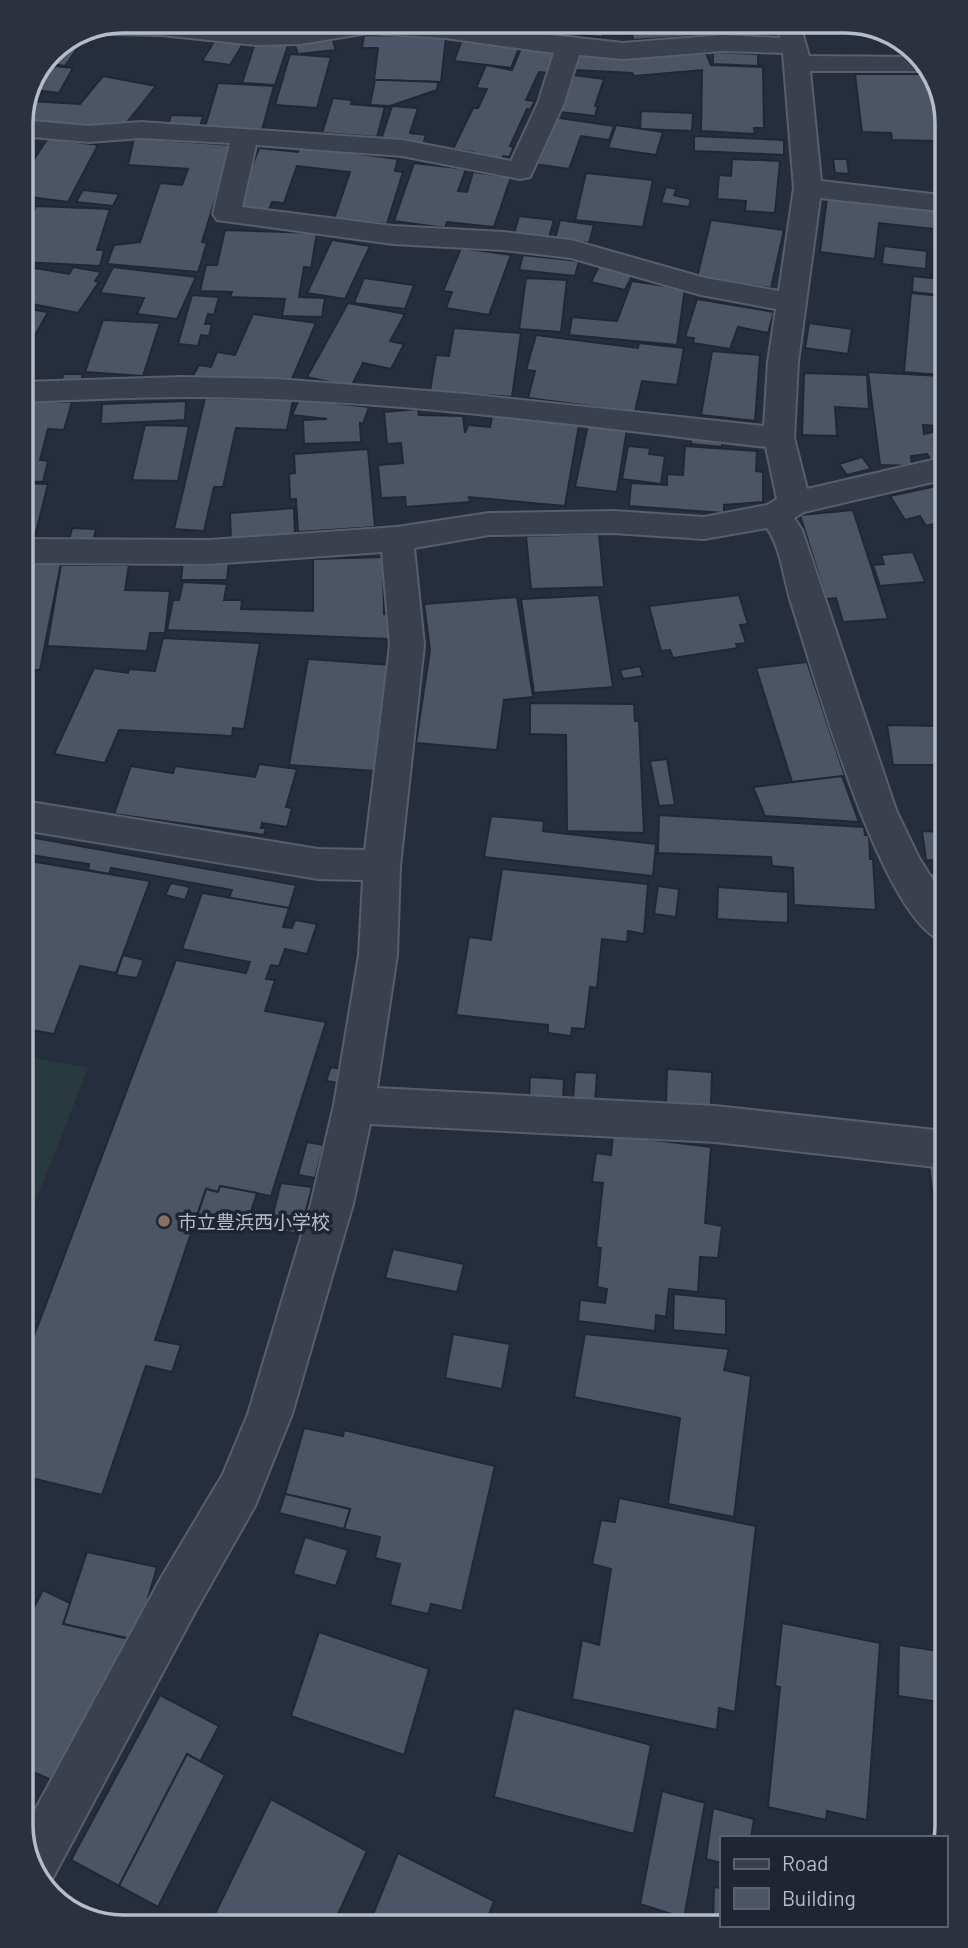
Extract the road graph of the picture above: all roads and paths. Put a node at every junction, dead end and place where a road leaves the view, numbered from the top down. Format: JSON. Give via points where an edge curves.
{"nodes":[{"id":1,"x":218,"y":33,"type":"edge"},
{"id":2,"x":320,"y":33,"type":"edge"},
{"id":3,"x":467,"y":33,"type":"edge"},
{"id":4,"x":792,"y":44,"type":"edge"},
{"id":5,"x":569,"y":47,"type":"junction"},
{"id":6,"x":911,"y":63,"type":"edge"},
{"id":7,"x":33,"y":129,"type":"edge"},
{"id":8,"x":245,"y":136,"type":"junction"},
{"id":9,"x":808,"y":188,"type":"junction"},
{"id":10,"x":935,"y":202,"type":"edge"},
{"id":11,"x":792,"y":303,"type":"junction"},
{"id":12,"x":33,"y":392,"type":"edge"},
{"id":13,"x":779,"y":438,"type":"junction"},
{"id":14,"x":935,"y":471,"type":"edge"},
{"id":15,"x":784,"y":509,"type":"junction"},
{"id":16,"x":397,"y":539,"type":"junction"},
{"id":17,"x":33,"y":551,"type":"edge"},
{"id":18,"x":33,"y":816,"type":"edge"},
{"id":19,"x":382,"y":866,"type":"junction"},
{"id":20,"x":935,"y":915,"type":"edge"},
{"id":21,"x":355,"y":1105,"type":"junction"},
{"id":22,"x":935,"y":1149,"type":"edge"},
{"id":23,"x":39,"y":1855,"type":"edge"}],
"edges":[{"from":1,"to":2,"type":"street","via":[[257,37]]},
{"from":3,"to":5,"type":"street"},
{"from":4,"to":5,"type":"street","via":[[723,43],[623,51]]},
{"from":4,"to":6,"type":"street"},
{"from":4,"to":9,"type":"street"},
{"from":5,"to":8,"type":"street","via":[[551,103],[520,171],[402,148]]},
{"from":7,"to":8,"type":"street"},
{"from":8,"to":11,"type":"street","via":[[227,214],[393,235],[571,249],[701,286]]},
{"from":9,"to":10,"type":"street"},
{"from":9,"to":11,"type":"street"},
{"from":11,"to":13,"type":"street"},
{"from":12,"to":13,"type":"street","via":[[142,387],[275,389],[494,406]]},
{"from":13,"to":15,"type":"street"},
{"from":14,"to":15,"type":"street"},
{"from":15,"to":16,"type":"street","via":[[704,528],[614,522],[489,524]]},
{"from":15,"to":20,"type":"street","via":[[786,530],[870,793],[894,852]]},
{"from":16,"to":17,"type":"street","via":[[176,554]]},
{"from":16,"to":19,"type":"street","via":[[407,645]]},
{"from":18,"to":19,"type":"street","via":[[318,864]]},
{"from":19,"to":21,"type":"street","via":[[378,955]]},
{"from":21,"to":22,"type":"street","via":[[715,1124]]},
{"from":21,"to":23,"type":"street","via":[[309,1288],[270,1414],[239,1490]]}]}
